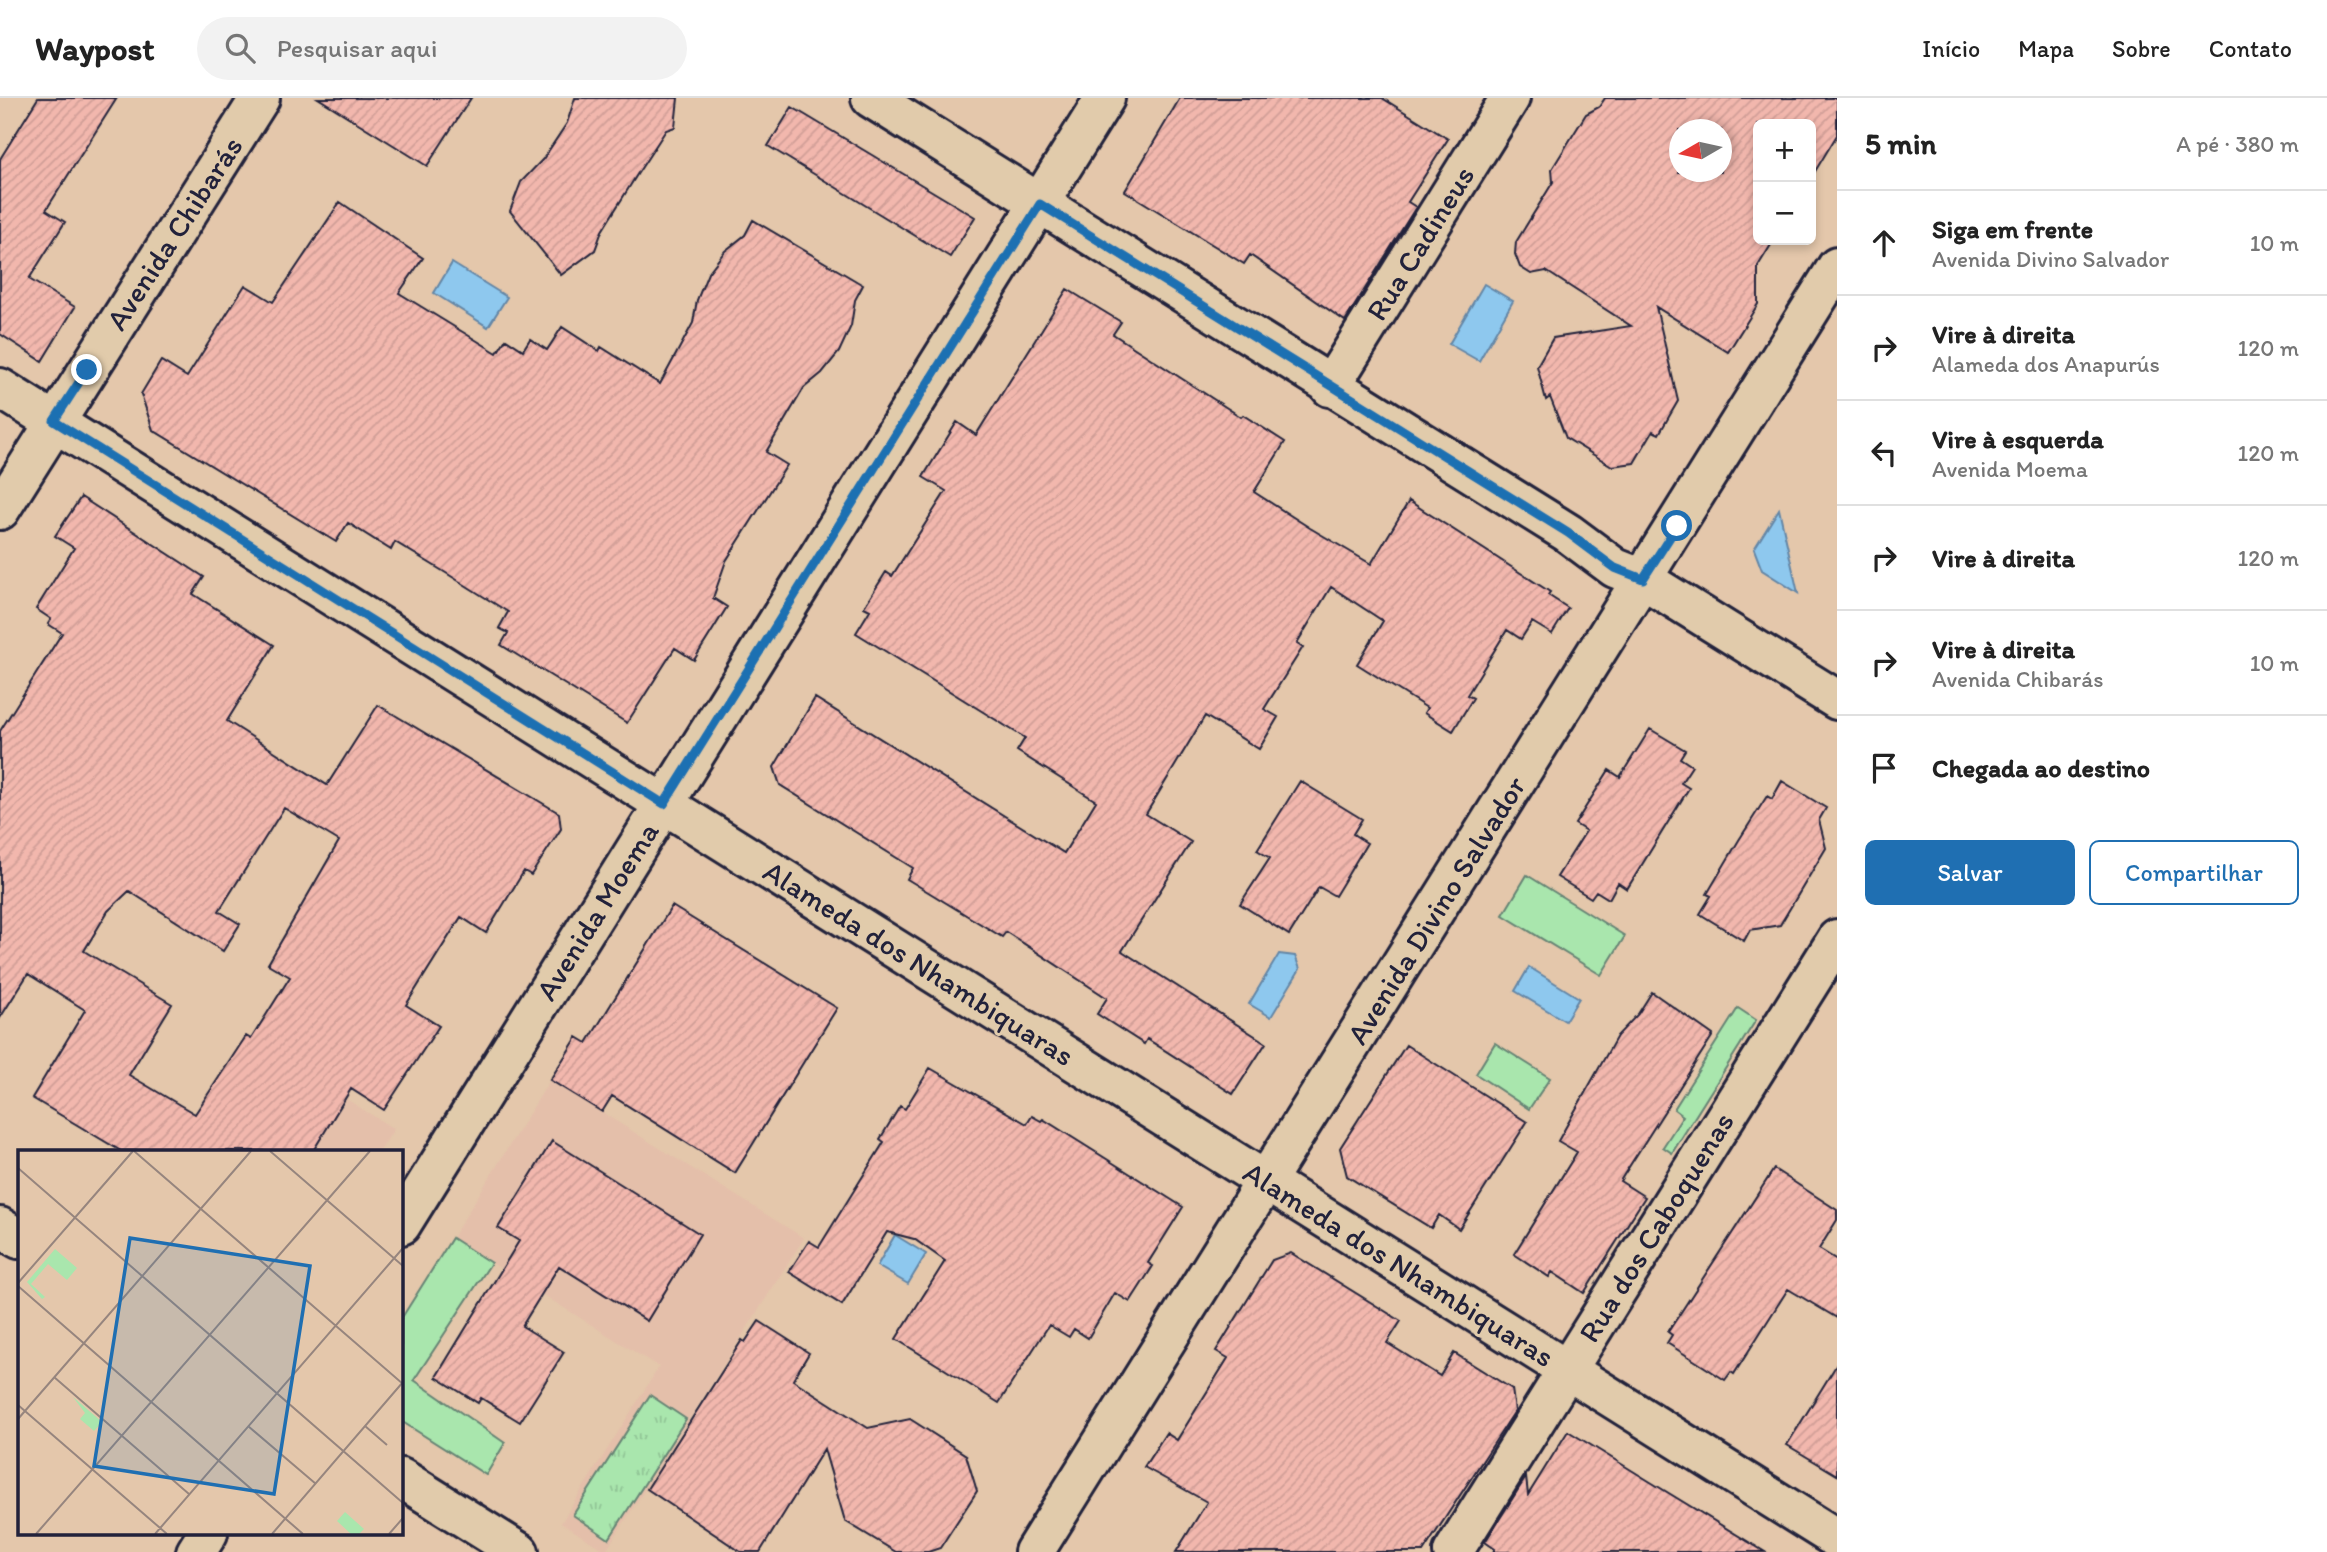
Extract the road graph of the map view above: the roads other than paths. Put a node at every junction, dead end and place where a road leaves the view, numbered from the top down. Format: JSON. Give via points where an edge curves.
{"nodes":[{"id":1,"x":261,"y":98,"type":"edge"},
{"id":2,"x":871,"y":98,"type":"edge"},
{"id":3,"x":1105,"y":98,"type":"edge"},
{"id":4,"x":1510,"y":98,"type":"edge"},
{"id":5,"x":1040,"y":204,"type":"junction"},
{"id":6,"x":1837,"y":267,"type":"edge"},
{"id":7,"x":1330,"y":387,"type":"junction"},
{"id":8,"x":0,"y":388,"type":"edge"},
{"id":9,"x":54,"y":421,"type":"junction"},
{"id":10,"x":0,"y":510,"type":"edge"},
{"id":11,"x":1643,"y":579,"type":"junction"},
{"id":12,"x":1837,"y":700,"type":"edge"},
{"id":13,"x":664,"y":804,"type":"junction"},
{"id":14,"x":1837,"y":939,"type":"edge"},
{"id":15,"x":1266,"y":1181,"type":"junction"},
{"id":16,"x":402,"y":1223,"type":"edge"},
{"id":17,"x":0,"y":1227,"type":"edge"},
{"id":18,"x":18,"y":1238,"type":"edge"},
{"id":19,"x":1567,"y":1369,"type":"junction"},
{"id":20,"x":402,"y":1479,"type":"edge"},
{"id":21,"x":207,"y":1534,"type":"edge"},
{"id":22,"x":1837,"y":1539,"type":"edge"},
{"id":23,"x":196,"y":1552,"type":"edge"},
{"id":24,"x":519,"y":1552,"type":"edge"},
{"id":25,"x":1034,"y":1552,"type":"edge"},
{"id":26,"x":1453,"y":1552,"type":"edge"}],
"edges":[{"from":1,"to":9,"type":"street","name":"Avenida Chibarás"},
{"from":2,"to":5,"type":"street"},
{"from":3,"to":5,"type":"street","name":"Avenida Moema"},
{"from":4,"to":7,"type":"street","name":"Rua Cadineus"},
{"from":5,"to":7,"type":"street"},
{"from":5,"to":13,"type":"street","name":"Avenida Moema"},
{"from":6,"to":11,"type":"street","name":"Avenida Divino Salvador"},
{"from":7,"to":11,"type":"street","via":[[1568,533],[1615,568]]},
{"from":8,"to":9,"type":"street","name":"Alameda dos Nhambiquaras"},
{"from":9,"to":10,"type":"street","name":"Avenida Chibarás"},
{"from":9,"to":13,"type":"street","name":"Alameda dos Nhambiquaras"},
{"from":11,"to":12,"type":"street"},
{"from":11,"to":15,"type":"street","name":"Avenida Divino Salvador"},
{"from":13,"to":15,"type":"street","name":"Alameda dos Nhambiquaras"},
{"from":13,"to":16,"type":"street","name":"Avenida Moema"},
{"from":14,"to":19,"type":"street","name":"Rua dos Caboquenas"},
{"from":15,"to":19,"type":"street","name":"Alameda dos Nhambiquaras"},
{"from":15,"to":25,"type":"street","name":"Avenida Divino Salvador"},
{"from":17,"to":18,"type":"street"},
{"from":19,"to":22,"type":"street","name":"Alameda dos Nhambiquaras"},
{"from":19,"to":26,"type":"street","name":"Rua dos Caboquenas"},
{"from":20,"to":24,"type":"street"},
{"from":21,"to":23,"type":"street"}]}
